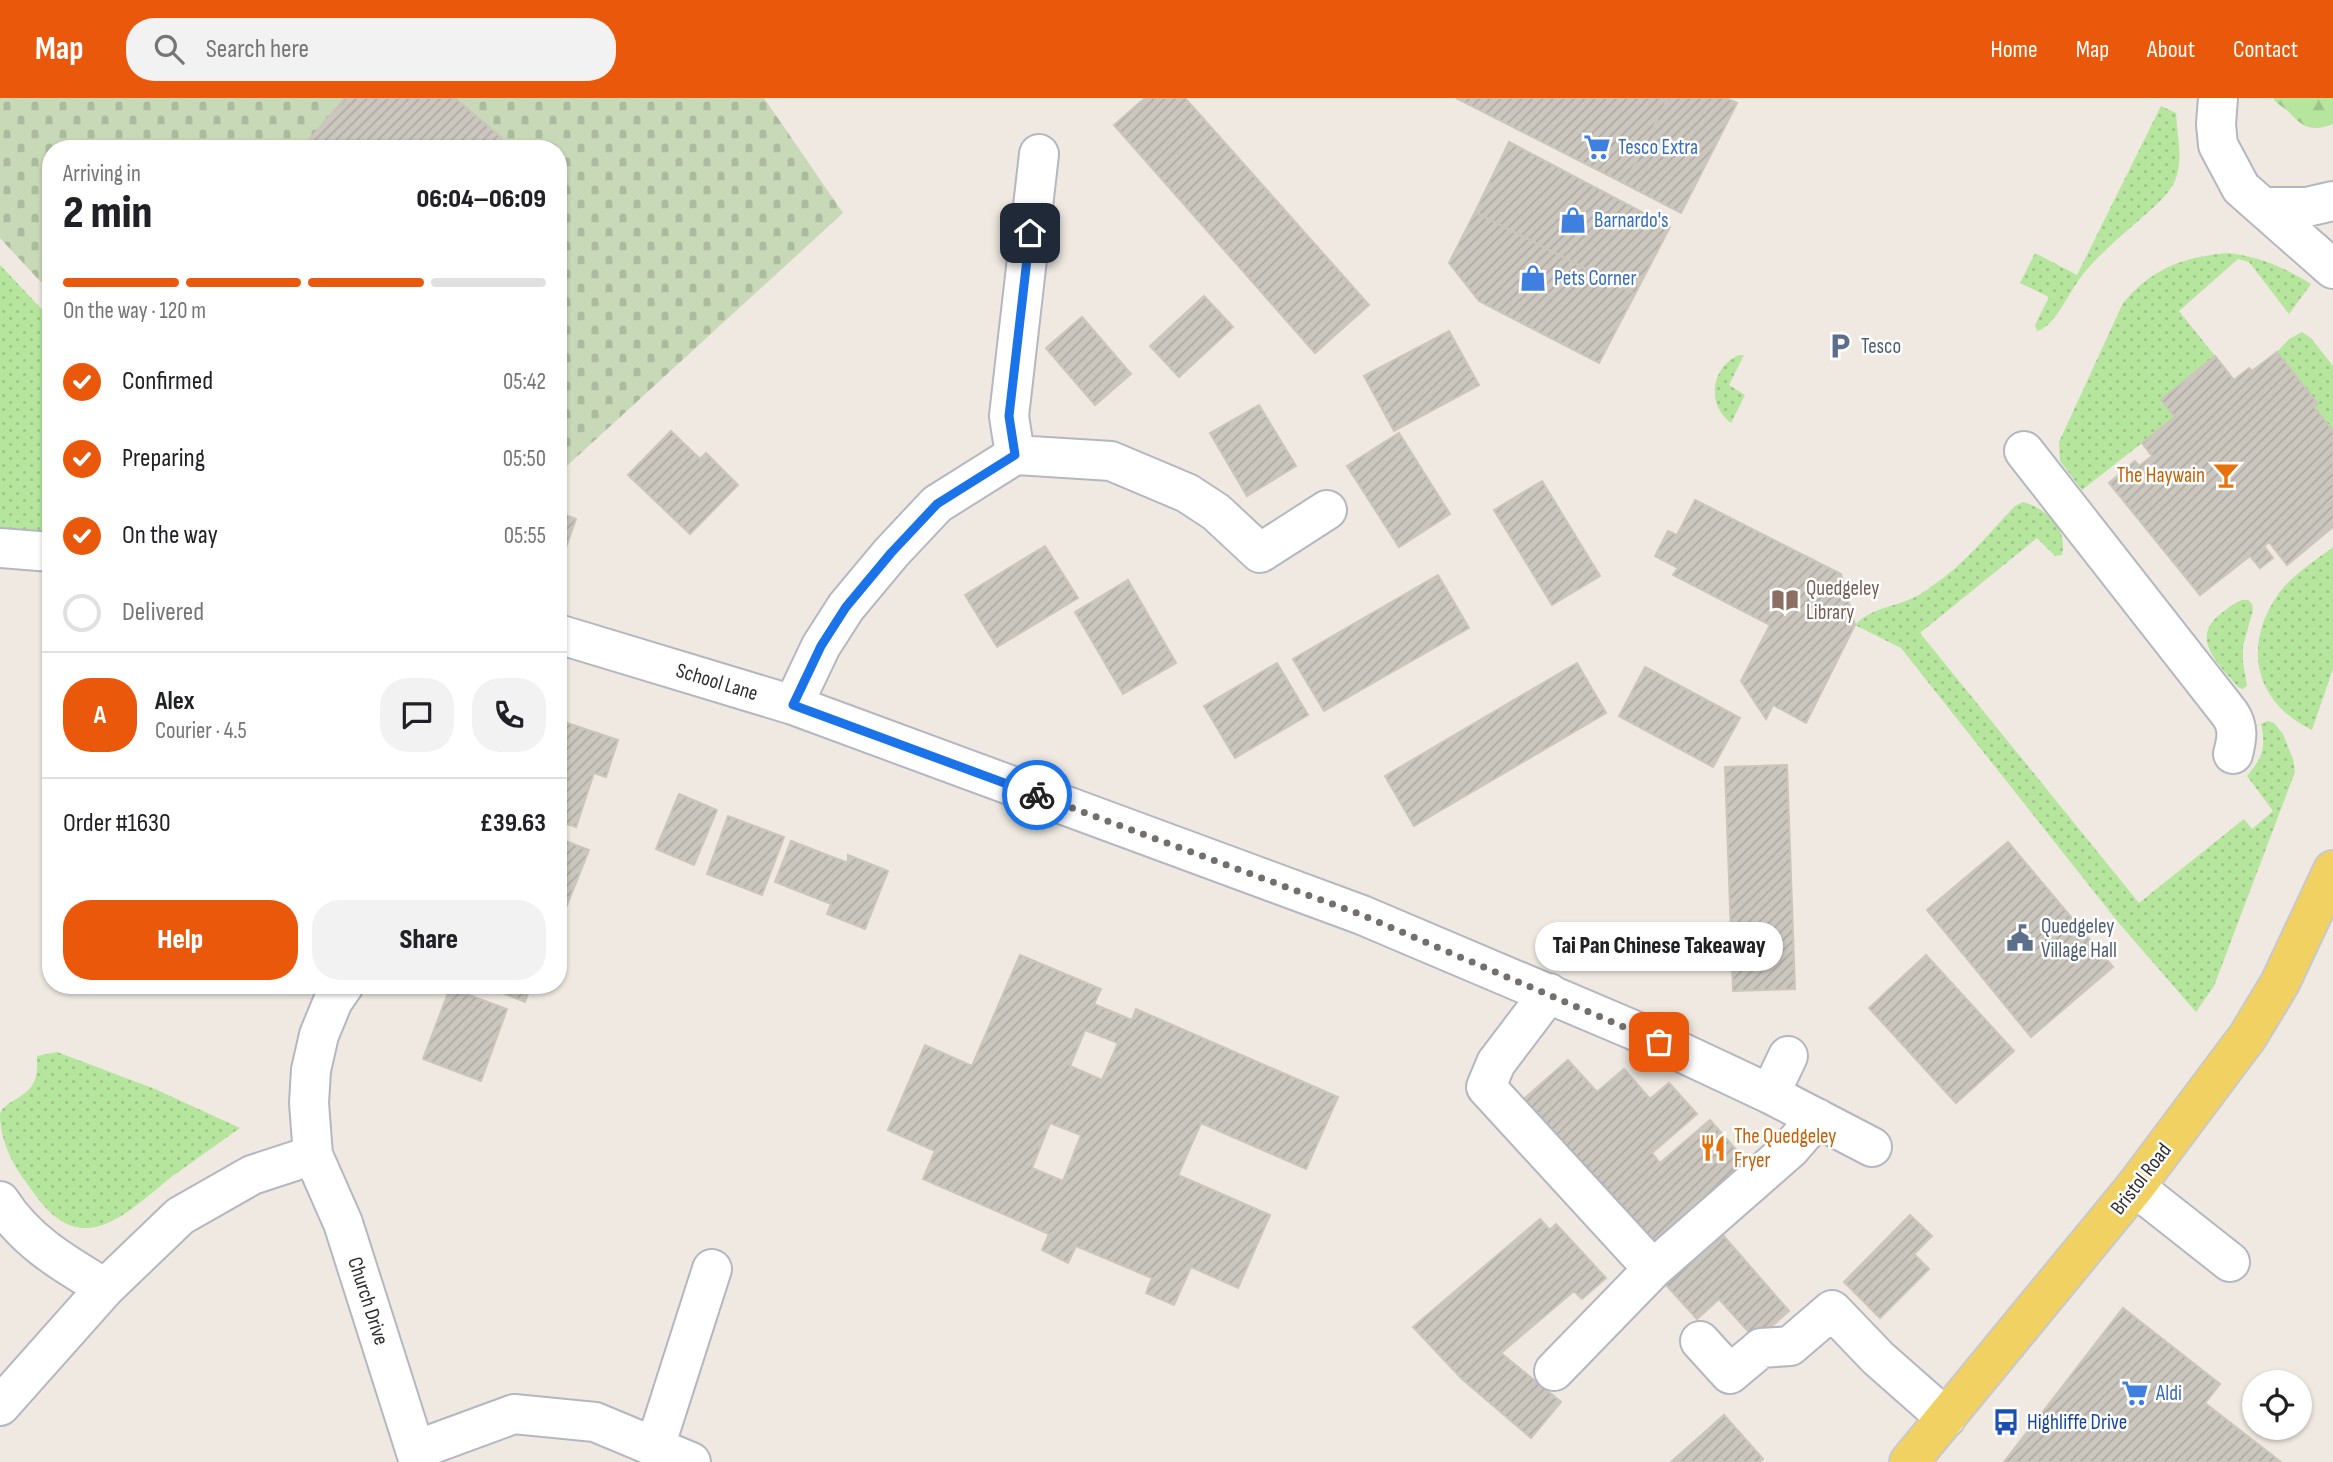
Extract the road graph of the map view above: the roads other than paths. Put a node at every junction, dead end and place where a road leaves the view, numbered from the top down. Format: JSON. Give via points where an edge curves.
{"nodes":[{"id":1,"x":2218,"y":98,"type":"edge"},
{"id":2,"x":1039,"y":154,"type":"dead end"},
{"id":3,"x":2333,"y":201,"type":"edge"},
{"id":4,"x":2265,"y":207,"type":"junction"},
{"id":5,"x":2333,"y":269,"type":"edge"},
{"id":6,"x":2024,"y":451,"type":"dead end"},
{"id":7,"x":1015,"y":455,"type":"junction"},
{"id":8,"x":1327,"y":510,"type":"dead end"},
{"id":9,"x":0,"y":548,"type":"edge"},
{"id":10,"x":42,"y":551,"type":"edge"},
{"id":11,"x":567,"y":637,"type":"edge"},
{"id":12,"x":793,"y":705,"type":"junction"},
{"id":13,"x":2233,"y":754,"type":"dead end"},
{"id":14,"x":2333,"y":870,"type":"edge"},
{"id":15,"x":1549,"y":993,"type":"junction"},
{"id":16,"x":338,"y":994,"type":"edge"},
{"id":17,"x":1788,"y":1056,"type":"dead end"},
{"id":18,"x":1770,"y":1094,"type":"junction"},
{"id":19,"x":1817,"y":1118,"type":"junction"},
{"id":20,"x":1872,"y":1147,"type":"dead end"},
{"id":21,"x":313,"y":1155,"type":"junction"},
{"id":22,"x":2135,"y":1187,"type":"junction"},
{"id":23,"x":0,"y":1201,"type":"edge"},
{"id":24,"x":2230,"y":1262,"type":"dead end"},
{"id":25,"x":712,"y":1269,"type":"dead end"},
{"id":26,"x":1653,"y":1269,"type":"junction"},
{"id":27,"x":105,"y":1288,"type":"junction"},
{"id":28,"x":1700,"y":1341,"type":"dead end"},
{"id":29,"x":1554,"y":1371,"type":"dead end"},
{"id":30,"x":0,"y":1406,"type":"edge"},
{"id":31,"x":1946,"y":1418,"type":"junction"},
{"id":32,"x":655,"y":1447,"type":"junction"},
{"id":33,"x":417,"y":1456,"type":"edge"},
{"id":34,"x":691,"y":1462,"type":"edge"},
{"id":35,"x":1909,"y":1462,"type":"edge"}],
"edges":[{"from":1,"to":4,"type":"street","via":[[2218,145],[2241,188]]},
{"from":2,"to":7,"type":"street","via":[[1009,416]]},
{"from":3,"to":4,"type":"street","via":[[2307,207]]},
{"from":4,"to":5,"type":"street"},
{"from":6,"to":13,"type":"street","via":[[2236,722]]},
{"from":7,"to":8,"type":"street","via":[[1111,461],[1187,493],[1216,512],[1260,553]]},
{"from":7,"to":12,"type":"street","via":[[937,504],[891,553],[846,607]]},
{"from":9,"to":10,"type":"street"},
{"from":11,"to":12,"type":"street","name":"School Lane"},
{"from":12,"to":15,"type":"street","name":"School Lane","via":[[1362,915]]},
{"from":14,"to":22,"type":"main road","name":"Bristol Road","via":[[2280,983],[2248,1036]]},
{"from":15,"to":18,"type":"street","name":"School Lane"},
{"from":15,"to":26,"type":"street","via":[[1496,1063],[1486,1087]]},
{"from":16,"to":21,"type":"street","name":"Church Drive","via":[[319,1035],[311,1070]]},
{"from":17,"to":18,"type":"street"},
{"from":18,"to":19,"type":"street","name":"School Lane"},
{"from":19,"to":20,"type":"street","name":"School Lane"},
{"from":19,"to":26,"type":"street","via":[[1790,1149]]},
{"from":21,"to":27,"type":"street","via":[[251,1175],[180,1216]]},
{"from":21,"to":33,"type":"street","name":"Church Drive","via":[[343,1223]]},
{"from":22,"to":24,"type":"street"},
{"from":22,"to":31,"type":"main road","name":"Bristol Road"},
{"from":23,"to":27,"type":"street","via":[[13,1221],[53,1258]]},
{"from":25,"to":32,"type":"street"},
{"from":26,"to":29,"type":"street"},
{"from":27,"to":30,"type":"street"},
{"from":28,"to":31,"type":"street","via":[[1730,1374],[1761,1348],[1790,1346],[1832,1310]]},
{"from":31,"to":35,"type":"main road","name":"Bristol Road"},
{"from":32,"to":33,"type":"street","name":"Church Drive","via":[[595,1422],[514,1414]]},
{"from":32,"to":34,"type":"street","name":"Church Drive"}]}
